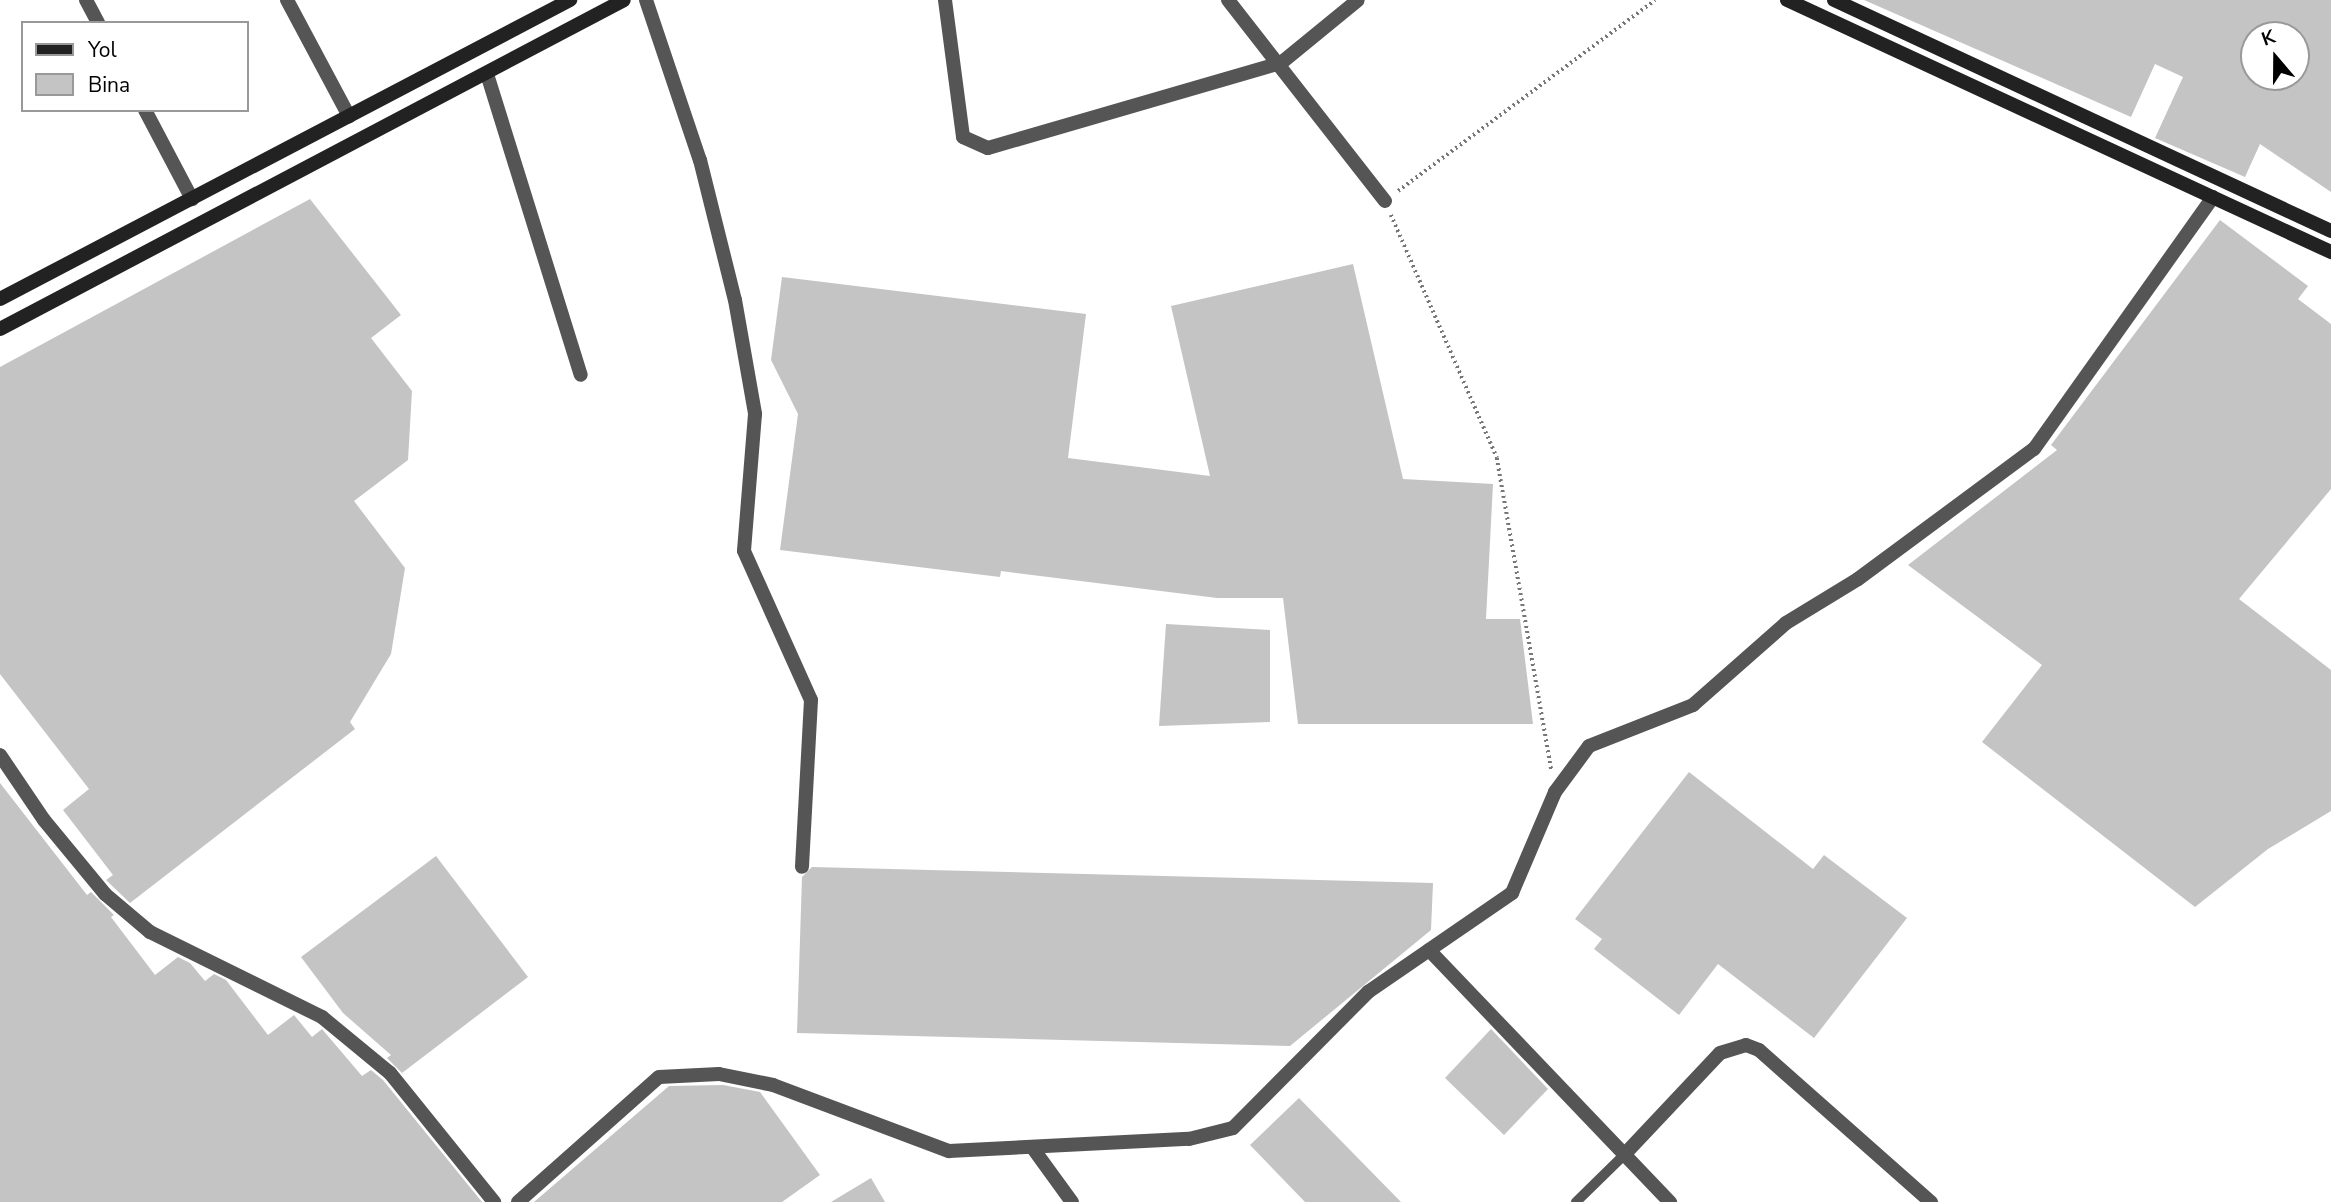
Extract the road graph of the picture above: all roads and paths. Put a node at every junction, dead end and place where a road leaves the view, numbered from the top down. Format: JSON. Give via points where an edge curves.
{"nodes":[{"id":1,"x":86,"y":0,"type":"edge"},
{"id":2,"x":287,"y":0,"type":"edge"},
{"id":3,"x":570,"y":0,"type":"edge"},
{"id":4,"x":624,"y":0,"type":"edge"},
{"id":5,"x":646,"y":0,"type":"edge"},
{"id":6,"x":945,"y":0,"type":"edge"},
{"id":7,"x":1228,"y":0,"type":"edge"},
{"id":8,"x":1359,"y":0,"type":"edge"},
{"id":9,"x":1655,"y":0,"type":"edge"},
{"id":10,"x":1787,"y":0,"type":"edge"},
{"id":11,"x":1834,"y":0,"type":"edge"},
{"id":12,"x":97,"y":21,"type":"edge"},
{"id":13,"x":1281,"y":64,"type":"junction"},
{"id":14,"x":487,"y":74,"type":"junction"},
{"id":15,"x":146,"y":112,"type":"edge"},
{"id":16,"x":349,"y":116,"type":"junction"},
{"id":17,"x":362,"y":140,"type":"junction"},
{"id":18,"x":2213,"y":197,"type":"junction"},
{"id":19,"x":192,"y":198,"type":"junction"},
{"id":20,"x":1385,"y":201,"type":"junction"},
{"id":21,"x":2331,"y":231,"type":"edge"},
{"id":22,"x":2331,"y":252,"type":"edge"},
{"id":23,"x":0,"y":299,"type":"edge"},
{"id":24,"x":0,"y":329,"type":"edge"},
{"id":25,"x":581,"y":374,"type":"dead end"},
{"id":26,"x":0,"y":755,"type":"edge"},
{"id":27,"x":1555,"y":792,"type":"junction"},
{"id":28,"x":802,"y":867,"type":"dead end"},
{"id":29,"x":1429,"y":950,"type":"junction"},
{"id":30,"x":1032,"y":1147,"type":"junction"},
{"id":31,"x":1623,"y":1156,"type":"junction"},
{"id":32,"x":494,"y":1202,"type":"edge"},
{"id":33,"x":518,"y":1202,"type":"edge"},
{"id":34,"x":1072,"y":1202,"type":"edge"},
{"id":35,"x":1576,"y":1202,"type":"edge"},
{"id":36,"x":1670,"y":1202,"type":"edge"},
{"id":37,"x":1931,"y":1202,"type":"edge"}],
"edges":[{"from":1,"to":12,"type":"street"},
{"from":2,"to":16,"type":"street"},
{"from":3,"to":16,"type":"street"},
{"from":4,"to":14,"type":"street"},
{"from":5,"to":28,"type":"street","via":[[700,160],[735,300],[755,414],[744,551],[811,700]]},
{"from":6,"to":13,"type":"street","via":[[964,137],[988,148]]},
{"from":7,"to":13,"type":"street"},
{"from":8,"to":13,"type":"street"},
{"from":9,"to":20,"type":"path"},
{"from":10,"to":18,"type":"street"},
{"from":11,"to":21,"type":"street"},
{"from":13,"to":20,"type":"street"},
{"from":14,"to":17,"type":"street"},
{"from":14,"to":25,"type":"street"},
{"from":15,"to":19,"type":"street"},
{"from":16,"to":17,"type":"street"},
{"from":16,"to":19,"type":"street"},
{"from":17,"to":24,"type":"street"},
{"from":18,"to":22,"type":"street"},
{"from":18,"to":27,"type":"street","via":[[2034,449],[1858,579],[1786,623],[1693,705],[1589,746]]},
{"from":19,"to":23,"type":"street"},
{"from":20,"to":27,"type":"path","via":[[1497,458]]},
{"from":26,"to":32,"type":"street","via":[[44,820],[106,894],[150,932],[322,1017],[390,1073]]},
{"from":27,"to":29,"type":"street","via":[[1512,893]]},
{"from":29,"to":30,"type":"street","via":[[1368,992],[1233,1128],[1189,1139]]},
{"from":29,"to":31,"type":"street"},
{"from":30,"to":33,"type":"street","via":[[949,1152],[773,1085],[719,1074],[659,1077]]},
{"from":30,"to":34,"type":"street"},
{"from":31,"to":35,"type":"lane"},
{"from":31,"to":36,"type":"street"},
{"from":31,"to":37,"type":"street","via":[[1720,1053],[1746,1045],[1759,1050]]}]}
